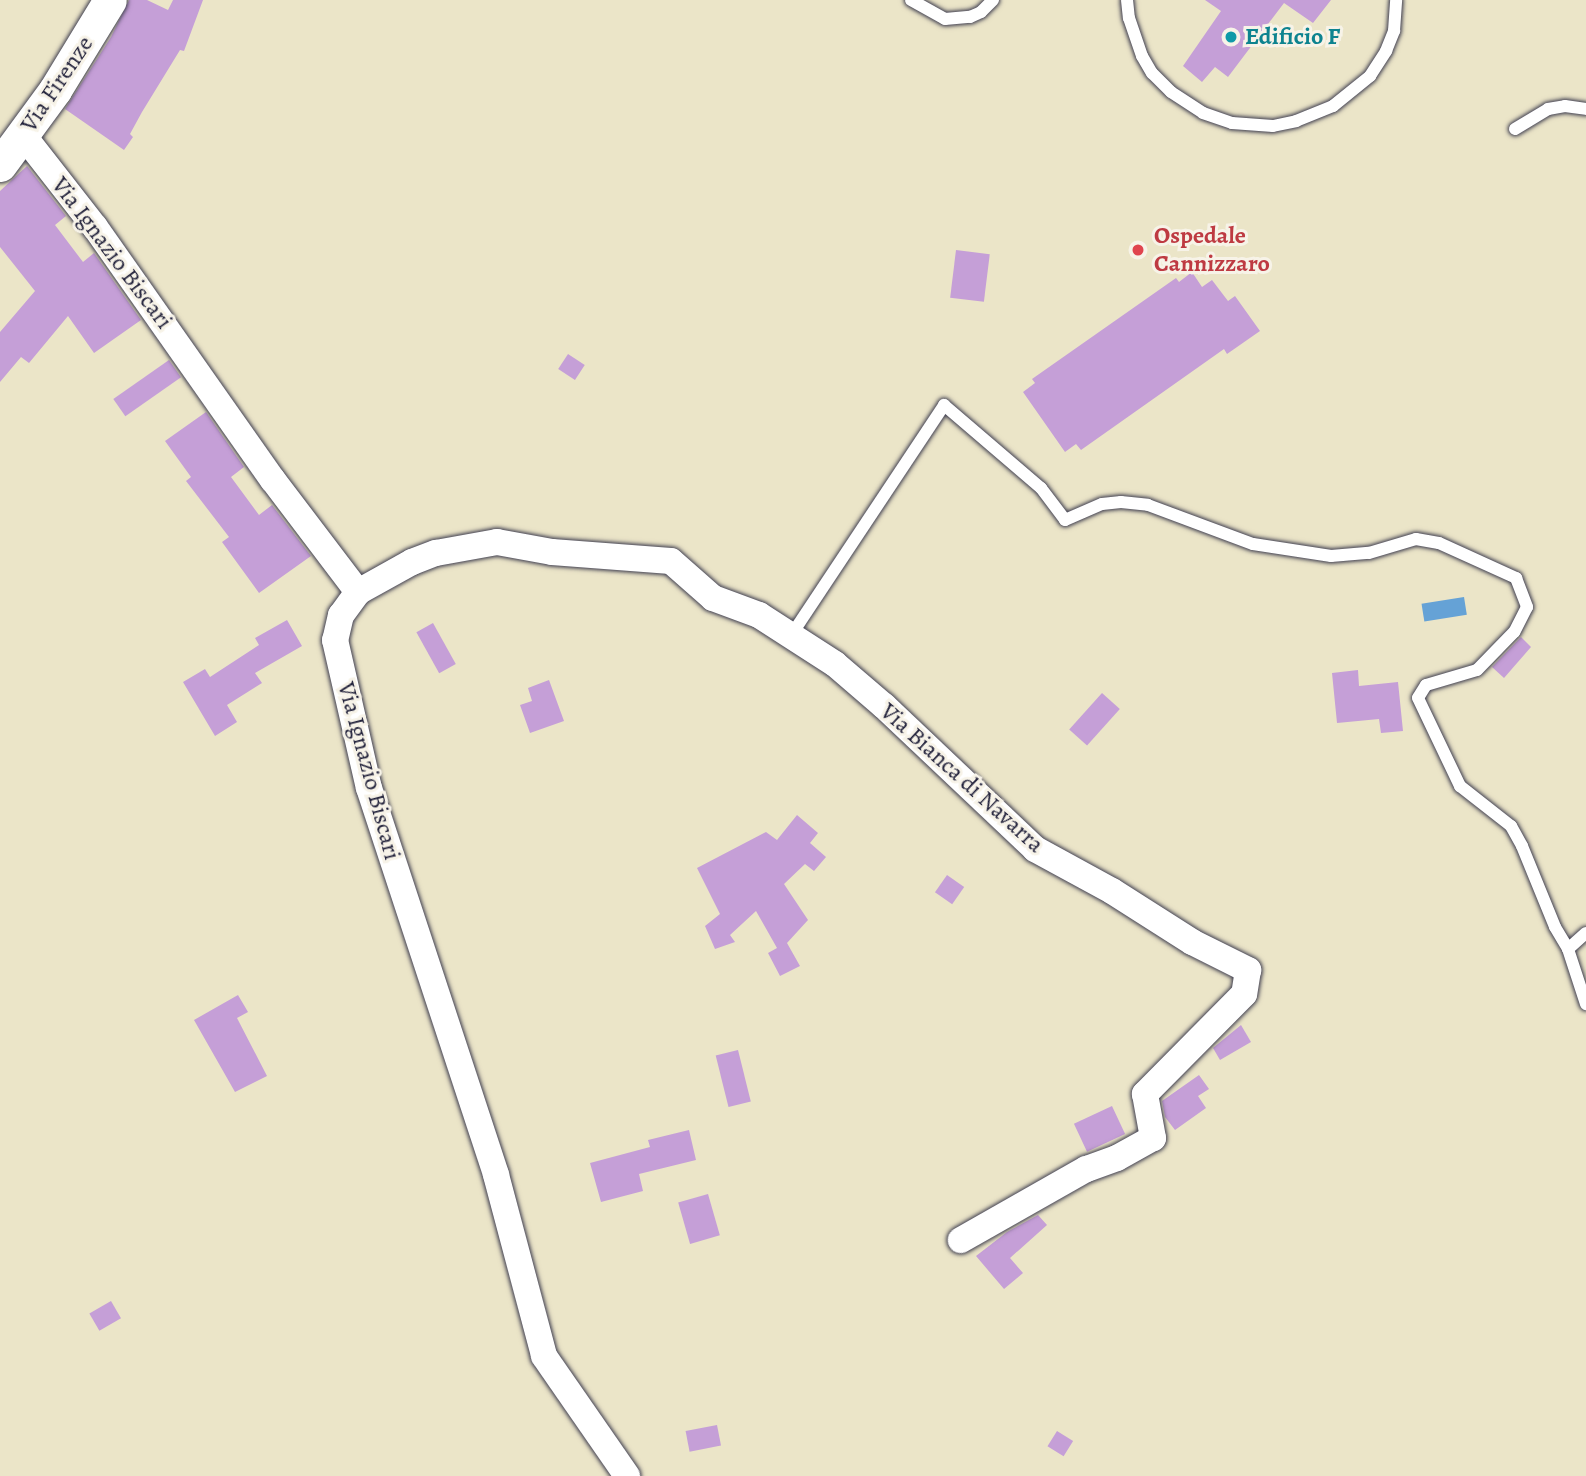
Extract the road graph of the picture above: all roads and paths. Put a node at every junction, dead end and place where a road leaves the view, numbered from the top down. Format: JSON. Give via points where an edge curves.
{"nodes":[{"id":1,"x":110,"y":0,"type":"edge"},
{"id":2,"x":911,"y":0,"type":"edge"},
{"id":3,"x":993,"y":0,"type":"edge"},
{"id":4,"x":1127,"y":0,"type":"edge"},
{"id":5,"x":1396,"y":0,"type":"edge"},
{"id":6,"x":1586,"y":110,"type":"edge"},
{"id":7,"x":1515,"y":129,"type":"dead end"},
{"id":8,"x":23,"y":135,"type":"junction"},
{"id":9,"x":0,"y":165,"type":"edge"},
{"id":10,"x":358,"y":592,"type":"junction"},
{"id":11,"x":792,"y":634,"type":"junction"},
{"id":12,"x":1586,"y":933,"type":"edge"},
{"id":13,"x":1568,"y":948,"type":"junction"},
{"id":14,"x":1586,"y":1004,"type":"edge"},
{"id":15,"x":961,"y":1240,"type":"dead end"},
{"id":16,"x":627,"y":1476,"type":"edge"}],
"edges":[{"from":1,"to":8,"type":"street","name":"Via Firenze"},
{"from":2,"to":3,"type":"lane","via":[[945,19],[970,17]]},
{"from":4,"to":5,"type":"lane","via":[[1142,56],[1171,92],[1203,113],[1232,122],[1273,126],[1333,106],[1370,76],[1394,31]]},
{"from":6,"to":7,"type":"lane","via":[[1549,109]]},
{"from":8,"to":9,"type":"street","name":"Via Firenze"},
{"from":8,"to":10,"type":"street","name":"Via Ignazio Biscari","via":[[95,227]]},
{"from":10,"to":11,"type":"street","name":"Via Bianca di Navarra","via":[[424,557],[496,542],[552,552],[641,556],[670,561],[713,598],[759,615]]},
{"from":10,"to":16,"type":"street","name":"Via Ignazio Biscari","via":[[341,615],[335,640],[369,788],[496,1175],[544,1356]]},
{"from":11,"to":13,"type":"lane","via":[[944,405],[1041,488],[1065,520],[1102,504],[1121,502],[1148,505],[1253,544],[1309,554],[1369,553],[1416,540],[1439,543],[1516,578],[1527,607],[1514,632],[1477,670],[1426,685],[1418,698],[1460,786],[1511,825]]},
{"from":11,"to":15,"type":"street","name":"Via Bianca di Navarra","via":[[884,706],[1035,849],[1248,970],[1244,994],[1144,1094],[1153,1138],[1086,1169]]},
{"from":12,"to":13,"type":"lane"},
{"from":13,"to":14,"type":"lane"}]}
